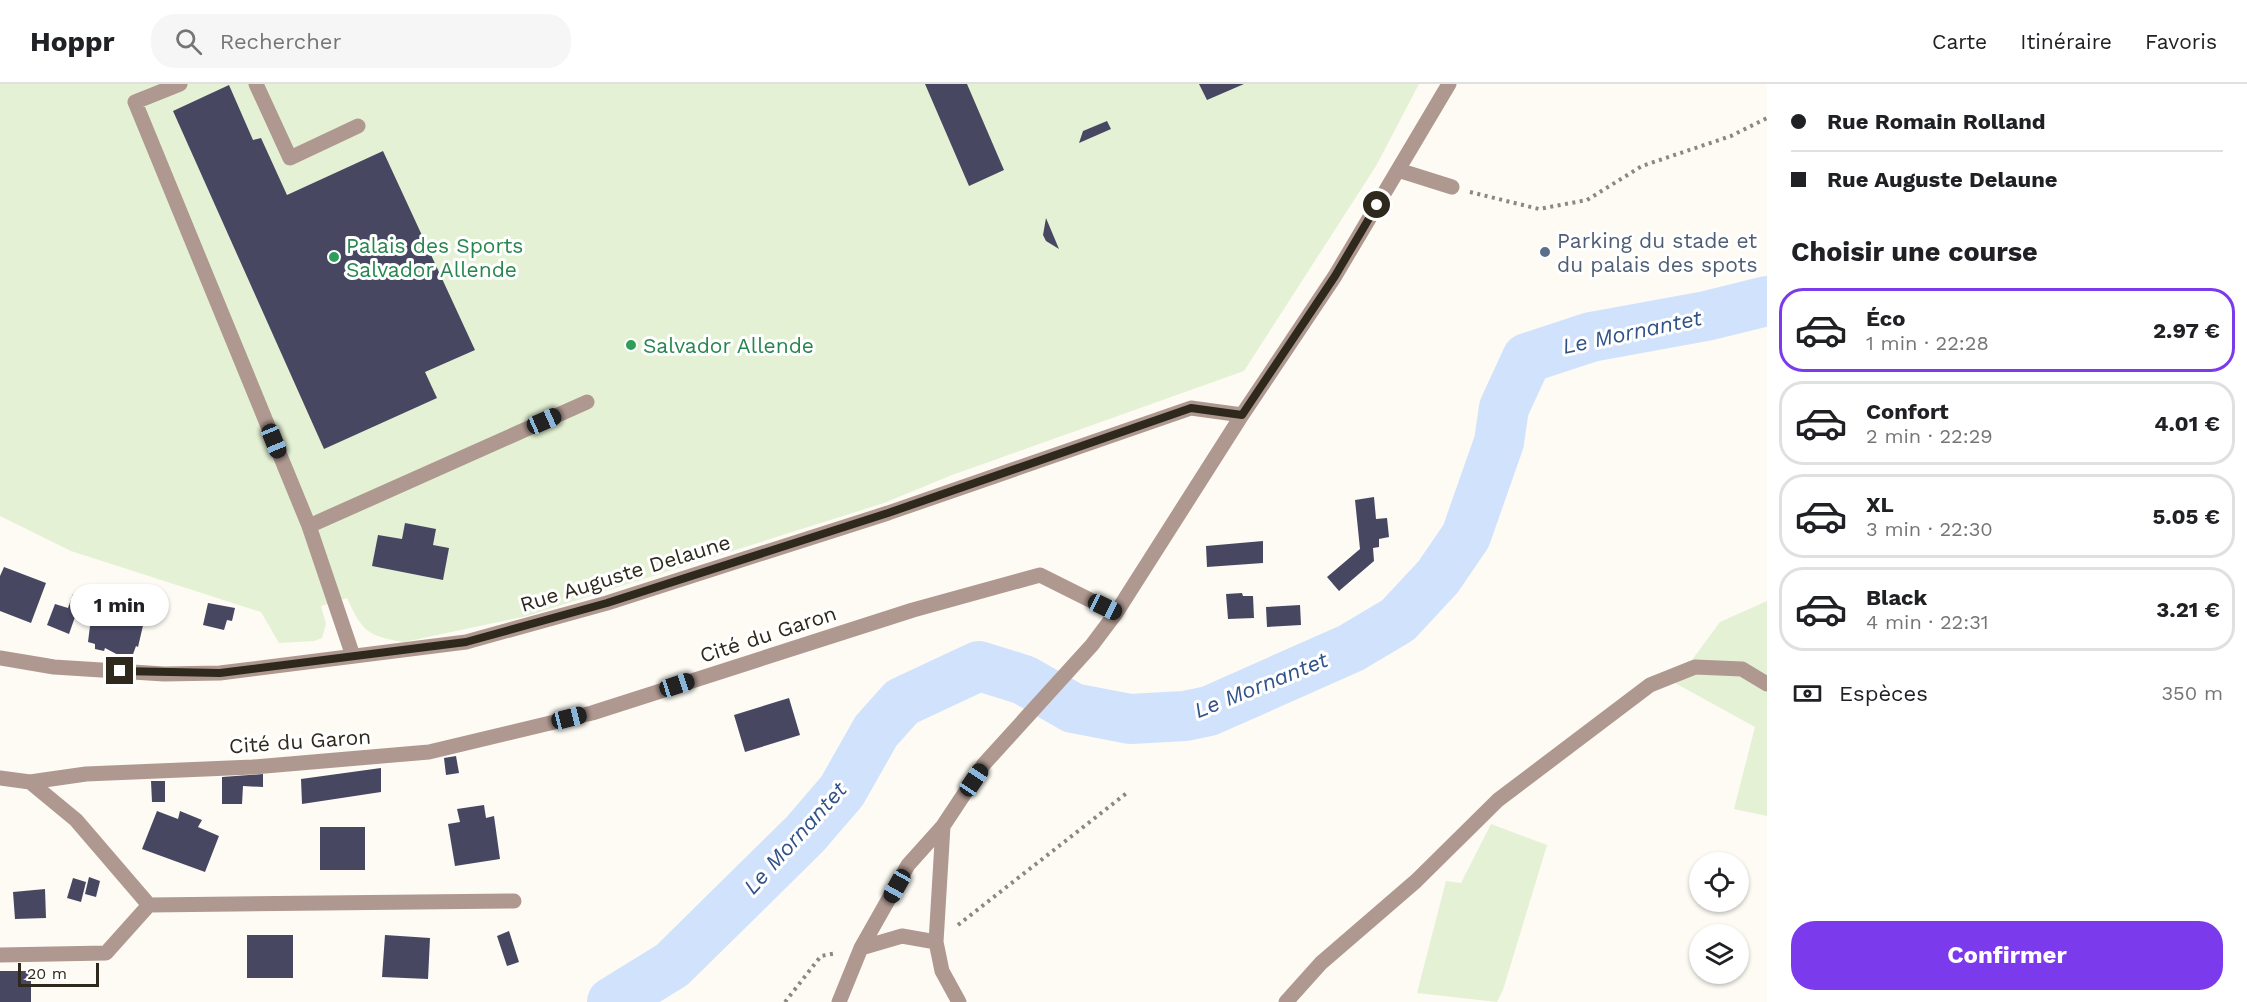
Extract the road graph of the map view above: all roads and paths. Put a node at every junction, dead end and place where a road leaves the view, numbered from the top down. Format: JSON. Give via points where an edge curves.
{"nodes":[{"id":1,"x":180,"y":84,"type":"edge"},
{"id":2,"x":256,"y":84,"type":"edge"},
{"id":3,"x":1449,"y":84,"type":"edge"},
{"id":4,"x":1767,"y":118,"type":"edge"},
{"id":5,"x":358,"y":126,"type":"dead end"},
{"id":6,"x":1398,"y":170,"type":"junction"},
{"id":7,"x":1452,"y":187,"type":"joint"},
{"id":8,"x":587,"y":402,"type":"dead end"},
{"id":9,"x":1242,"y":415,"type":"junction"},
{"id":10,"x":309,"y":526,"type":"junction"},
{"id":11,"x":1116,"y":613,"type":"junction"},
{"id":12,"x":352,"y":656,"type":"junction"},
{"id":13,"x":0,"y":658,"type":"edge"},
{"id":14,"x":1767,"y":684,"type":"edge"},
{"id":15,"x":0,"y":778,"type":"edge"},
{"id":16,"x":30,"y":782,"type":"junction"},
{"id":17,"x":1128,"y":792,"type":"dead end"},
{"id":18,"x":943,"y":826,"type":"junction"},
{"id":19,"x":514,"y":901,"type":"dead end"},
{"id":20,"x":149,"y":905,"type":"junction"},
{"id":21,"x":936,"y":942,"type":"junction"},
{"id":22,"x":861,"y":948,"type":"junction"},
{"id":23,"x":0,"y":955,"type":"edge"},
{"id":24,"x":785,"y":1002,"type":"edge"},
{"id":25,"x":839,"y":1002,"type":"edge"},
{"id":26,"x":959,"y":1002,"type":"edge"},
{"id":27,"x":1286,"y":1002,"type":"edge"}],
"edges":[{"from":1,"to":10,"type":"street","via":[[135,102]]},
{"from":2,"to":5,"type":"street","via":[[290,158]]},
{"from":3,"to":6,"type":"street"},
{"from":4,"to":7,"type":"path","via":[[1731,136],[1642,166],[1587,200],[1539,209]]},
{"from":6,"to":7,"type":"street"},
{"from":6,"to":9,"type":"street","via":[[1335,276]]},
{"from":8,"to":10,"type":"street"},
{"from":9,"to":11,"type":"street"},
{"from":9,"to":12,"type":"street","name":"Rue Auguste Delaune","via":[[1191,408],[888,513],[607,603],[466,642]]},
{"from":10,"to":12,"type":"street"},
{"from":11,"to":16,"type":"street","name":"Cité du Garon","via":[[1040,575],[913,610],[592,713],[429,752],[253,767],[86,774]]},
{"from":11,"to":18,"type":"street","via":[[984,764]]},
{"from":12,"to":13,"type":"street","name":"Rue Auguste Delaune","via":[[220,673],[164,674],[54,667]]},
{"from":14,"to":27,"type":"street","via":[[1742,669],[1695,667],[1650,686],[1498,801],[1416,881],[1321,963]]},
{"from":15,"to":16,"type":"street","name":"Cité du Garon"},
{"from":16,"to":20,"type":"street","via":[[76,820]]},
{"from":17,"to":21,"type":"path"},
{"from":18,"to":21,"type":"street"},
{"from":18,"to":22,"type":"street","via":[[908,865]]},
{"from":19,"to":20,"type":"street"},
{"from":20,"to":23,"type":"street","via":[[106,953]]},
{"from":21,"to":22,"type":"street","via":[[902,936]]},
{"from":21,"to":26,"type":"street","via":[[942,971]]},
{"from":22,"to":24,"type":"path","via":[[821,956]]},
{"from":22,"to":25,"type":"street"}]}
